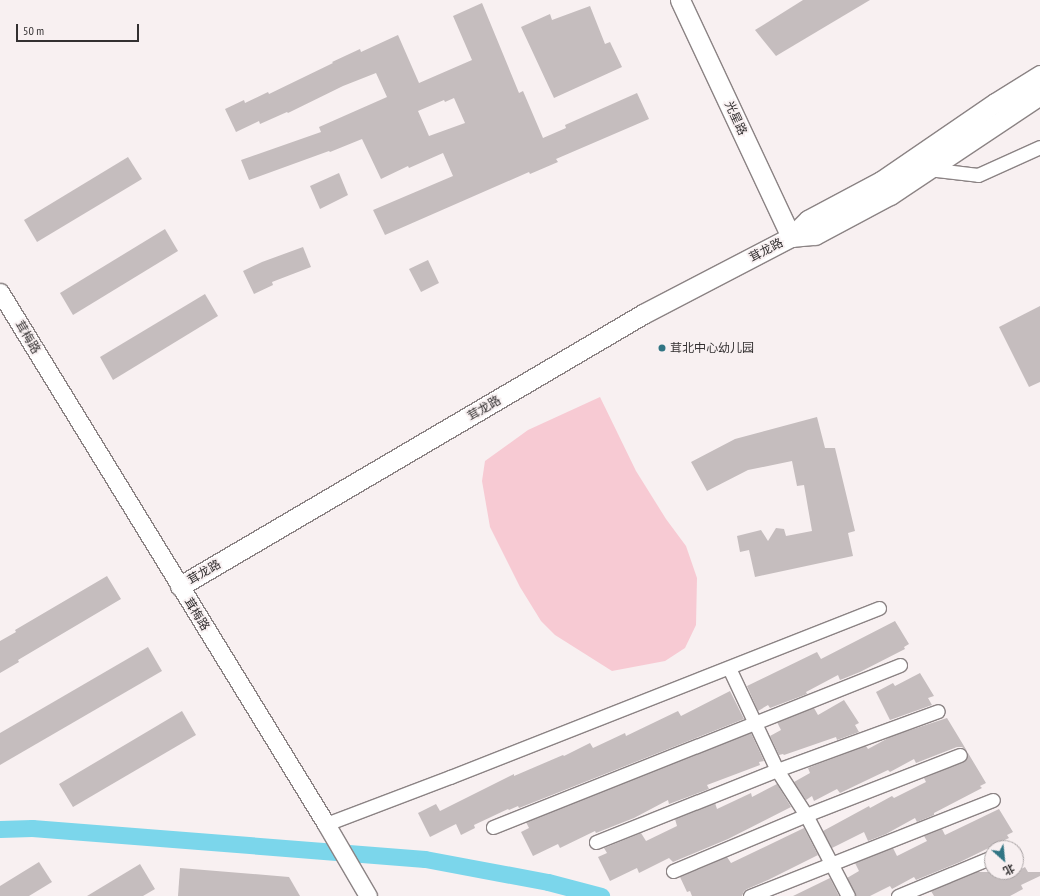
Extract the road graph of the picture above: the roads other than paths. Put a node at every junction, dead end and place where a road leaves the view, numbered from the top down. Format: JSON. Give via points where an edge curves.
{"nodes":[{"id":1,"x":680,"y":0,"type":"edge"},
{"id":2,"x":1040,"y":75,"type":"edge"},
{"id":3,"x":1040,"y":95,"type":"edge"},
{"id":4,"x":999,"y":110,"type":"junction"},
{"id":5,"x":1040,"y":147,"type":"edge"},
{"id":6,"x":928,"y":169,"type":"junction"},
{"id":7,"x":791,"y":237,"type":"junction"},
{"id":8,"x":0,"y":292,"type":"edge"},
{"id":9,"x":180,"y":586,"type":"junction"},
{"id":10,"x":879,"y":608,"type":"dead end"},
{"id":11,"x":900,"y":665,"type":"dead end"},
{"id":12,"x":729,"y":668,"type":"junction"},
{"id":13,"x":938,"y":711,"type":"dead end"},
{"id":14,"x":755,"y":722,"type":"junction"},
{"id":15,"x":960,"y":755,"type":"dead end"},
{"id":16,"x":777,"y":770,"type":"junction"},
{"id":17,"x":994,"y":800,"type":"dead end"},
{"id":18,"x":806,"y":815,"type":"junction"},
{"id":19,"x":326,"y":824,"type":"junction"},
{"id":20,"x":493,"y":826,"type":"dead end"},
{"id":21,"x":596,"y":842,"type":"dead end"},
{"id":22,"x":984,"y":860,"type":"edge"},
{"id":23,"x":832,"y":864,"type":"junction"},
{"id":24,"x":673,"y":871,"type":"dead end"},
{"id":25,"x":364,"y":890,"type":"edge"},
{"id":26,"x":750,"y":896,"type":"edge"},
{"id":27,"x":848,"y":896,"type":"edge"},
{"id":28,"x":898,"y":896,"type":"edge"}],
"edges":[{"from":1,"to":7,"type":"main road","name":"光星路"},
{"from":2,"to":4,"type":"main road","name":"茸龙路"},
{"from":3,"to":4,"type":"main road","name":"茸龙路"},
{"from":4,"to":6,"type":"main road","name":"茸龙路"},
{"from":4,"to":7,"type":"main road","name":"茸龙路","via":[[881,181],[808,220]]},
{"from":5,"to":6,"type":"street","via":[[978,175]]},
{"from":6,"to":7,"type":"main road","name":"茸龙路","via":[[890,195],[815,235]]},
{"from":7,"to":9,"type":"main road","name":"茸龙路","via":[[643,314]]},
{"from":8,"to":9,"type":"street","name":"茸梅路"},
{"from":9,"to":19,"type":"street","name":"茸梅路"},
{"from":10,"to":12,"type":"street"},
{"from":11,"to":14,"type":"street"},
{"from":12,"to":14,"type":"street"},
{"from":12,"to":19,"type":"street"},
{"from":13,"to":16,"type":"street"},
{"from":14,"to":16,"type":"street"},
{"from":14,"to":20,"type":"street"},
{"from":15,"to":18,"type":"street"},
{"from":16,"to":18,"type":"street"},
{"from":16,"to":21,"type":"street"},
{"from":17,"to":23,"type":"street"},
{"from":18,"to":23,"type":"street"},
{"from":18,"to":24,"type":"street"},
{"from":19,"to":25,"type":"street","name":"茸梅路"},
{"from":22,"to":28,"type":"street"},
{"from":23,"to":26,"type":"street"},
{"from":23,"to":27,"type":"street"}]}
